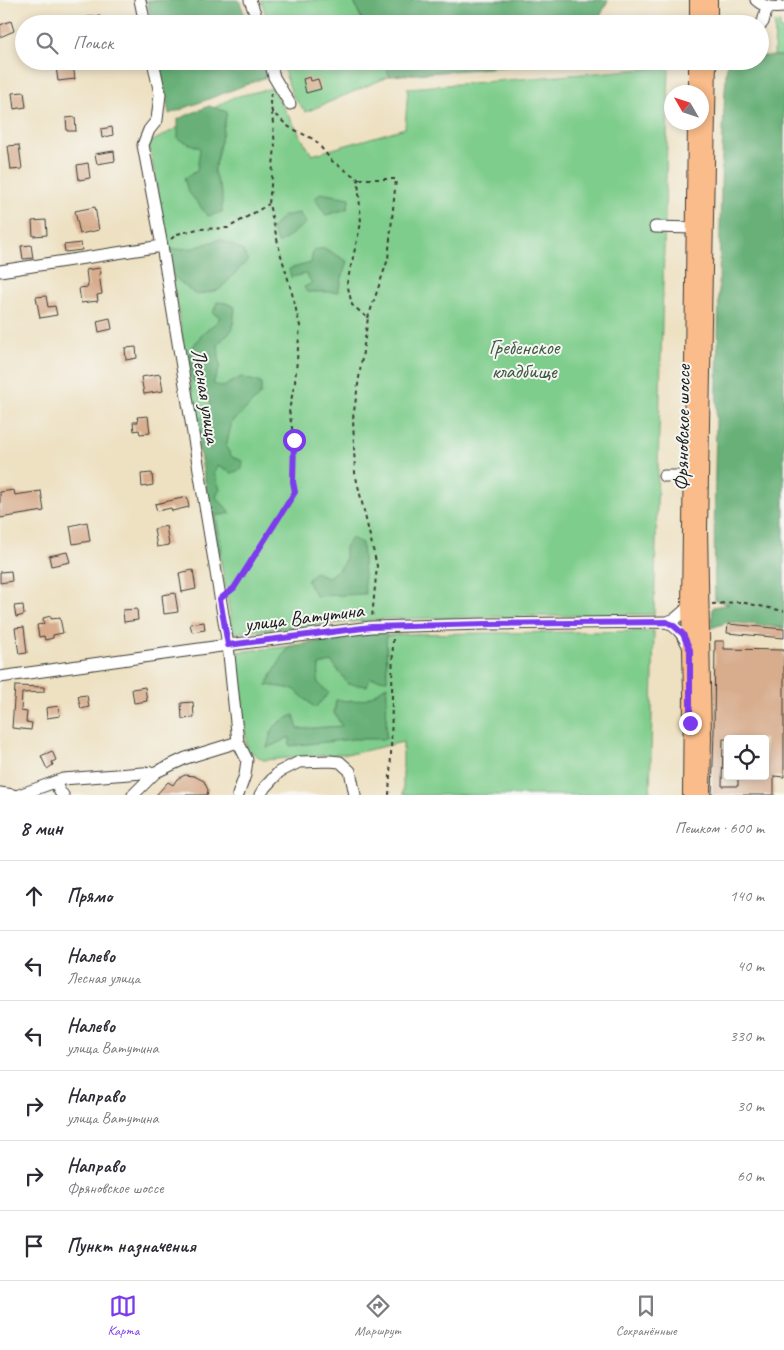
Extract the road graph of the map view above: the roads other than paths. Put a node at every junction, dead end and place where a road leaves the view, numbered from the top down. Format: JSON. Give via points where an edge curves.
{"nodes":[{"id":1,"x":140,"y":0,"type":"edge"},
{"id":2,"x":250,"y":0,"type":"edge"},
{"id":3,"x":697,"y":0,"type":"edge"},
{"id":4,"x":710,"y":0,"type":"edge"},
{"id":5,"x":756,"y":0,"type":"edge"},
{"id":6,"x":776,"y":7,"type":"edge"},
{"id":7,"x":143,"y":15,"type":"edge"},
{"id":8,"x":256,"y":15,"type":"edge"},
{"id":9,"x":697,"y":15,"type":"edge"},
{"id":10,"x":710,"y":15,"type":"edge"},
{"id":11,"x":155,"y":70,"type":"edge"},
{"id":12,"x":272,"y":70,"type":"edge"},
{"id":13,"x":696,"y":70,"type":"edge"},
{"id":14,"x":709,"y":70,"type":"edge"},
{"id":15,"x":696,"y":85,"type":"edge"},
{"id":16,"x":290,"y":104,"type":"dead end"},
{"id":17,"x":695,"y":130,"type":"edge"},
{"id":18,"x":655,"y":227,"type":"dead end"},
{"id":19,"x":694,"y":228,"type":"junction"},
{"id":20,"x":162,"y":246,"type":"junction"},
{"id":21,"x":0,"y":271,"type":"edge"},
{"id":22,"x":664,"y":476,"type":"dead end"},
{"id":23,"x":691,"y":476,"type":"junction"},
{"id":24,"x":689,"y":607,"type":"junction"},
{"id":25,"x":667,"y":622,"type":"junction"},
{"id":26,"x":228,"y":645,"type":"junction"},
{"id":27,"x":690,"y":650,"type":"junction"},
{"id":28,"x":0,"y":677,"type":"edge"},
{"id":29,"x":238,"y":742,"type":"junction"},
{"id":30,"x":156,"y":772,"type":"junction"},
{"id":31,"x":55,"y":782,"type":"junction"},
{"id":32,"x":0,"y":793,"type":"edge"},
{"id":33,"x":13,"y":795,"type":"edge"},
{"id":34,"x":19,"y":795,"type":"edge"},
{"id":35,"x":63,"y":795,"type":"edge"},
{"id":36,"x":133,"y":795,"type":"edge"},
{"id":37,"x":238,"y":795,"type":"edge"},
{"id":38,"x":260,"y":795,"type":"edge"},
{"id":39,"x":355,"y":795,"type":"edge"},
{"id":40,"x":690,"y":795,"type":"edge"},
{"id":41,"x":703,"y":795,"type":"edge"}],
"edges":[{"from":1,"to":7,"type":"street"},
{"from":2,"to":8,"type":"street"},
{"from":3,"to":9,"type":"main road"},
{"from":4,"to":10,"type":"main road"},
{"from":5,"to":6,"type":"street","via":[[764,6]]},
{"from":11,"to":20,"type":"street","name":"Лесная улица","via":[[160,94],[157,120],[143,145]]},
{"from":12,"to":16,"type":"street"},
{"from":13,"to":15,"type":"main road"},
{"from":14,"to":41,"type":"main road","name":"Фряновское шоссе","via":[[700,529]]},
{"from":17,"to":19,"type":"main road","name":"Фряновское шоссе"},
{"from":18,"to":19,"type":"street"},
{"from":19,"to":23,"type":"main road","name":"Фряновское шоссе"},
{"from":20,"to":21,"type":"street"},
{"from":20,"to":26,"type":"street","name":"Лесная улица"},
{"from":22,"to":23,"type":"street"},
{"from":23,"to":24,"type":"main road","name":"Фряновское шоссе"},
{"from":24,"to":25,"type":"street"},
{"from":24,"to":27,"type":"main road","name":"Фряновское шоссе"},
{"from":25,"to":26,"type":"street","name":"улица Ватутина","via":[[371,627]]},
{"from":25,"to":27,"type":"street","via":[[683,634]]},
{"from":26,"to":28,"type":"street","name":"улица Ватутина"},
{"from":26,"to":29,"type":"street","name":"Лесная улица"},
{"from":27,"to":40,"type":"main road","name":"Фряновское шоссе"},
{"from":29,"to":30,"type":"street","via":[[186,758]]},
{"from":29,"to":37,"type":"street","name":"Лесная улица","via":[[247,760]]},
{"from":30,"to":31,"type":"street"},
{"from":30,"to":36,"type":"street"},
{"from":31,"to":34,"type":"street"},
{"from":31,"to":35,"type":"street"},
{"from":32,"to":33,"type":"street"},
{"from":38,"to":39,"type":"street","via":[[279,772],[299,762],[330,761],[340,762],[350,770]]}]}
